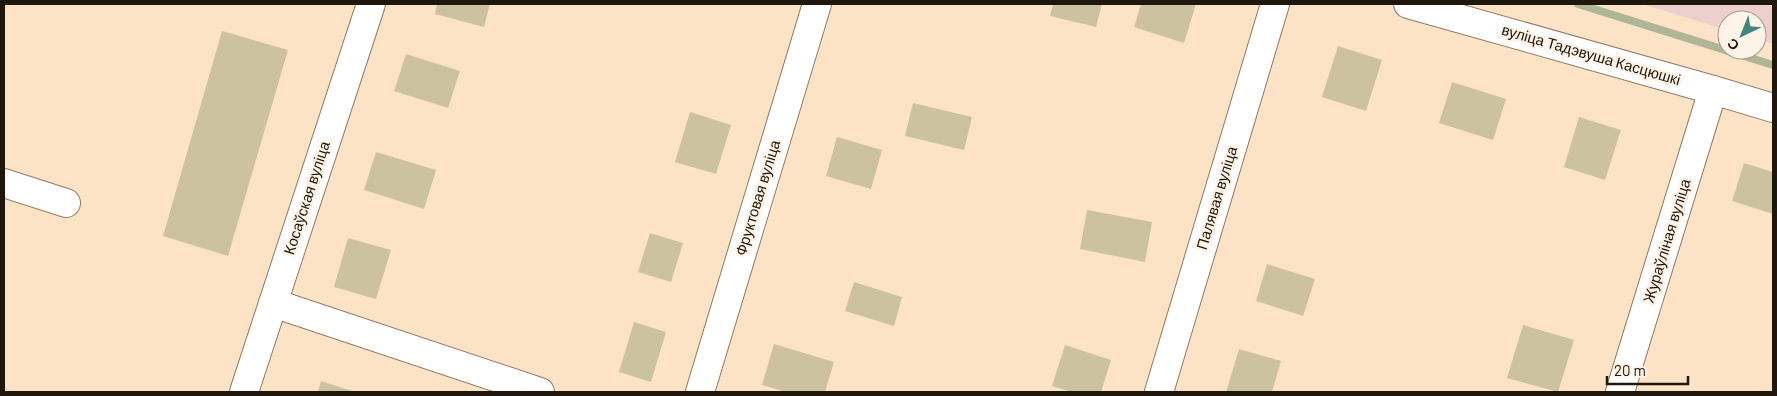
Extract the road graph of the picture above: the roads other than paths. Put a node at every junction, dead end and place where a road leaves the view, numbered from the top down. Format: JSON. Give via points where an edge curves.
{"nodes":[{"id":1,"x":371,"y":4,"type":"edge"},
{"id":2,"x":817,"y":4,"type":"edge"},
{"id":3,"x":1275,"y":4,"type":"edge"},
{"id":4,"x":1408,"y":4,"type":"edge"},
{"id":5,"x":1713,"y":90,"type":"junction"},
{"id":6,"x":1773,"y":108,"type":"edge"},
{"id":7,"x":4,"y":184,"type":"edge"},
{"id":8,"x":66,"y":204,"type":"dead end"},
{"id":9,"x":273,"y":303,"type":"junction"},
{"id":10,"x":244,"y":392,"type":"edge"},
{"id":11,"x":540,"y":392,"type":"edge"},
{"id":12,"x":700,"y":392,"type":"edge"},
{"id":13,"x":1159,"y":392,"type":"edge"},
{"id":14,"x":1620,"y":392,"type":"edge"}],
"edges":[{"from":1,"to":9,"type":"street","name":"Косаўская вуліца"},
{"from":2,"to":12,"type":"street","name":"Фруктовая вуліца"},
{"from":3,"to":13,"type":"street","name":"Палявая вуліца"},
{"from":4,"to":5,"type":"street","name":"вуліца Тадэвуша Касцюшкі"},
{"from":5,"to":6,"type":"street","name":"вуліца Тадэвуша Касцюшкі"},
{"from":5,"to":14,"type":"street","name":"Жураўліная вуліца"},
{"from":7,"to":8,"type":"street"},
{"from":9,"to":10,"type":"street","name":"Косаўская вуліца"},
{"from":9,"to":11,"type":"street"}]}
